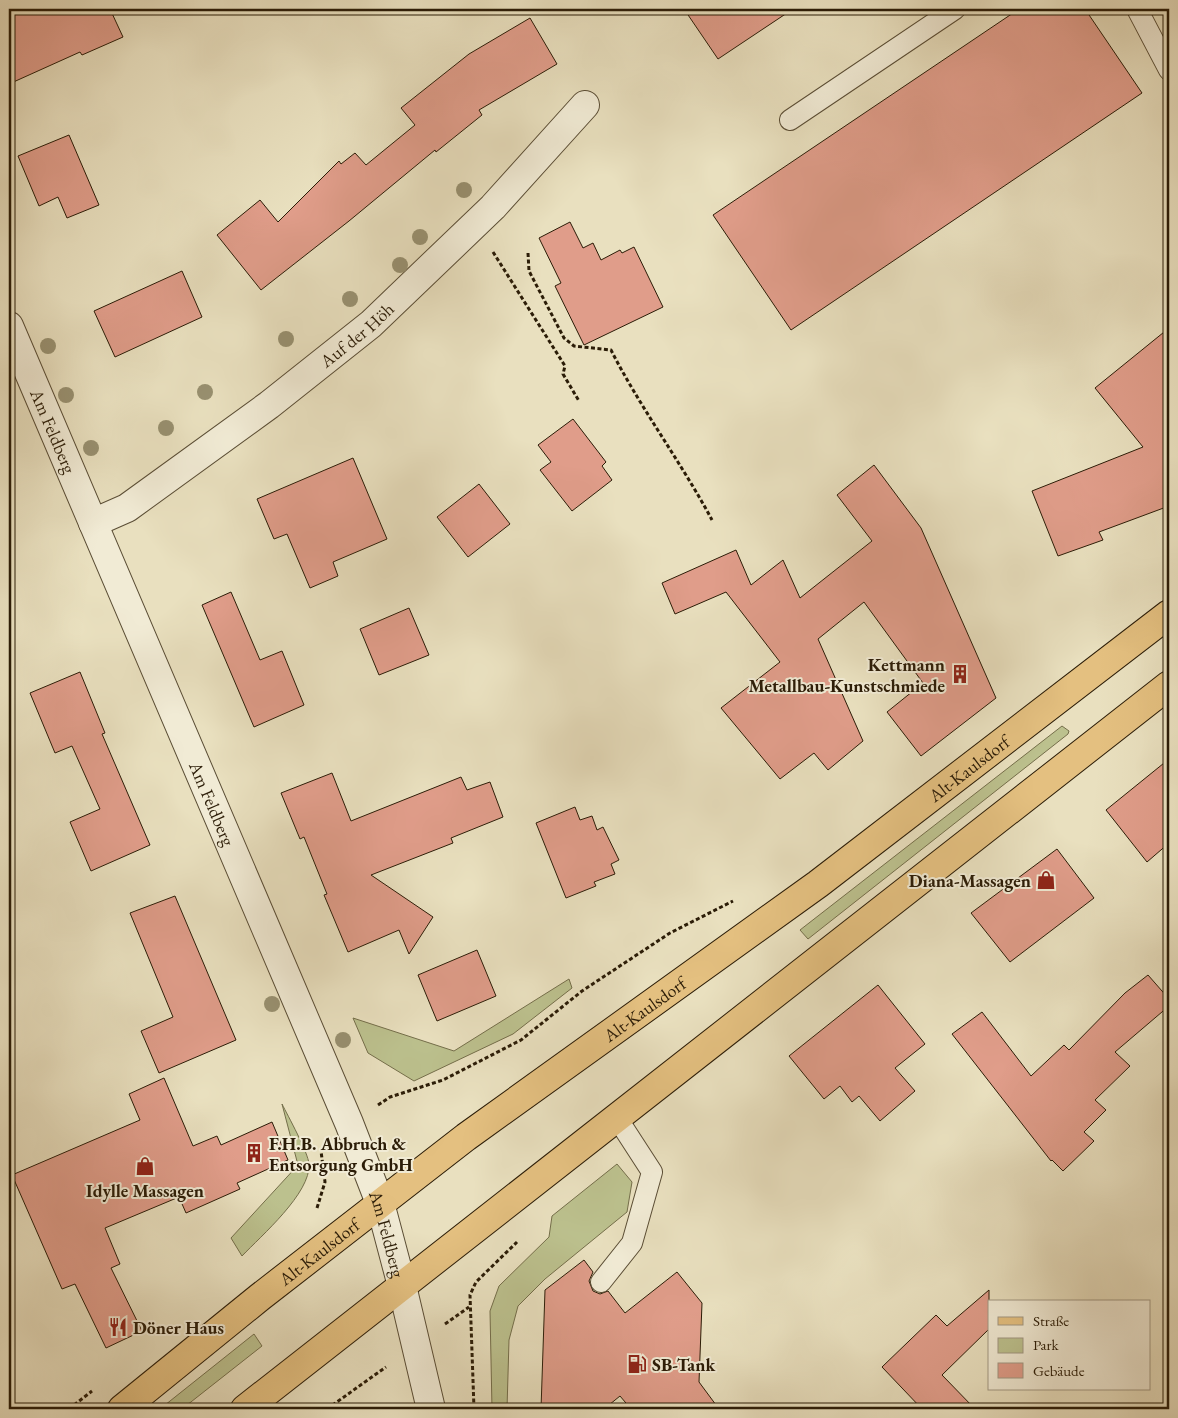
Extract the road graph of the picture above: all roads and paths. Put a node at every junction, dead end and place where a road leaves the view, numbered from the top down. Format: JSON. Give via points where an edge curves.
{"nodes":[{"id":1,"x":955,"y":9,"type":"edge"},
{"id":2,"x":1137,"y":9,"type":"edge"},
{"id":3,"x":1169,"y":70,"type":"edge"},
{"id":4,"x":585,"y":105,"type":"dead end"},
{"id":5,"x":790,"y":120,"type":"dead end"},
{"id":6,"x":476,"y":224,"type":"junction"},
{"id":7,"x":528,"y":253,"type":"dead end"},
{"id":8,"x":9,"y":326,"type":"edge"},
{"id":9,"x":579,"y":401,"type":"dead end"},
{"id":10,"x":712,"y":520,"type":"dead end"},
{"id":11,"x":93,"y":523,"type":"junction"},
{"id":12,"x":1169,"y":614,"type":"edge"},
{"id":13,"x":1169,"y":685,"type":"edge"},
{"id":14,"x":737,"y":898,"type":"dead end"},
{"id":15,"x":617,"y":1118,"type":"junction"},
{"id":16,"x":349,"y":1123,"type":"junction"},
{"id":17,"x":380,"y":1203,"type":"junction"},
{"id":18,"x":316,"y":1211,"type":"dead end"},
{"id":19,"x":520,"y":1240,"type":"dead end"},
{"id":20,"x":601,"y":1282,"type":"dead end"},
{"id":21,"x":402,"y":1286,"type":"junction"},
{"id":22,"x":122,"y":1409,"type":"edge"},
{"id":23,"x":245,"y":1409,"type":"edge"},
{"id":24,"x":430,"y":1409,"type":"edge"},
{"id":25,"x":474,"y":1409,"type":"edge"}],
"edges":[{"from":1,"to":5,"type":"lane"},
{"from":2,"to":3,"type":"lane"},
{"from":4,"to":6,"type":"street","name":"Auf der Höh"},
{"from":6,"to":9,"type":"path","via":[[565,366],[563,374]]},
{"from":6,"to":11,"type":"street","name":"Auf der Höh","via":[[371,324],[328,359],[127,508]]},
{"from":7,"to":10,"type":"path","via":[[529,272],[564,338],[574,346],[611,350]]},
{"from":8,"to":11,"type":"street","name":"Am Feldberg"},
{"from":11,"to":16,"type":"street","name":"Am Feldberg"},
{"from":12,"to":17,"type":"main road","name":"Alt-Kaulsdorf","via":[[818,884],[466,1137]]},
{"from":13,"to":15,"type":"main road"},
{"from":14,"to":16,"type":"path","via":[[662,938],[582,991],[521,1040],[443,1080],[390,1097]]},
{"from":15,"to":20,"type":"lane","via":[[652,1172],[632,1243]]},
{"from":15,"to":21,"type":"main road"},
{"from":16,"to":17,"type":"street","name":"Am Feldberg"},
{"from":16,"to":18,"type":"path","via":[[320,1146],[325,1182]]},
{"from":17,"to":21,"type":"street","name":"Am Feldberg"},
{"from":17,"to":22,"type":"main road","name":"Alt-Kaulsdorf"},
{"from":19,"to":25,"type":"path","via":[[476,1282],[470,1295]]},
{"from":21,"to":23,"type":"main road"},
{"from":21,"to":24,"type":"street","name":"Am Feldberg"}]}
